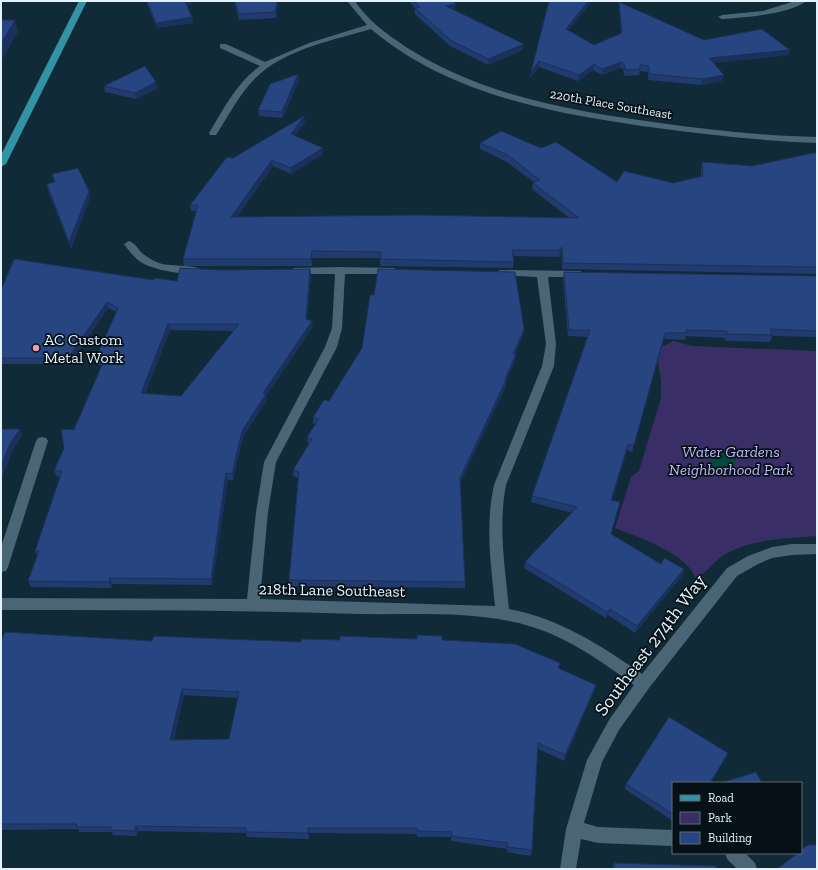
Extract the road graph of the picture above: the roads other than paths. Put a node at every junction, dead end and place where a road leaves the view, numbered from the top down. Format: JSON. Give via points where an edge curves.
{"nodes":[{"id":1,"x":83,"y":1,"type":"edge"},
{"id":2,"x":351,"y":1,"type":"edge"},
{"id":3,"x":802,"y":1,"type":"edge"},
{"id":4,"x":722,"y":17,"type":"dead end"},
{"id":5,"x":372,"y":26,"type":"junction"},
{"id":6,"x":223,"y":46,"type":"dead end"},
{"id":7,"x":266,"y":66,"type":"junction"},
{"id":8,"x":213,"y":133,"type":"dead end"},
{"id":9,"x":817,"y":140,"type":"edge"},
{"id":10,"x":1,"y":164,"type":"edge"},
{"id":11,"x":129,"y":244,"type":"dead end"},
{"id":12,"x":206,"y":270,"type":"edge"},
{"id":13,"x":340,"y":270,"type":"junction"},
{"id":14,"x":281,"y":271,"type":"edge"},
{"id":15,"x":402,"y":271,"type":"edge"},
{"id":16,"x":488,"y":272,"type":"edge"},
{"id":17,"x":542,"y":273,"type":"junction"},
{"id":18,"x":589,"y":274,"type":"edge"},
{"id":19,"x":42,"y":441,"type":"dead end"},
{"id":20,"x":817,"y":549,"type":"edge"},
{"id":21,"x":1,"y":566,"type":"edge"},
{"id":22,"x":1,"y":604,"type":"edge"},
{"id":23,"x":253,"y":605,"type":"junction"},
{"id":24,"x":503,"y":613,"type":"junction"},
{"id":25,"x":644,"y":683,"type":"junction"},
{"id":26,"x":574,"y":829,"type":"junction"},
{"id":27,"x":672,"y":838,"type":"edge"},
{"id":28,"x":734,"y":854,"type":"edge"},
{"id":29,"x":568,"y":869,"type":"edge"},
{"id":30,"x":749,"y":869,"type":"edge"}],
"edges":[{"from":1,"to":10,"type":"main road"},
{"from":2,"to":5,"type":"street","name":"220th Place Southeast","via":[[357,12]]},
{"from":3,"to":4,"type":"street","via":[[773,12]]},
{"from":5,"to":7,"type":"street","via":[[316,44]]},
{"from":5,"to":9,"type":"street","name":"220th Place Southeast","via":[[428,64],[477,86],[551,108],[735,136]]},
{"from":6,"to":7,"type":"street"},
{"from":7,"to":8,"type":"street","via":[[239,92]]},
{"from":11,"to":12,"type":"street","via":[[142,258],[158,265],[176,270]]},
{"from":13,"to":14,"type":"street"},
{"from":13,"to":15,"type":"street"},
{"from":13,"to":23,"type":"street","via":[[337,328],[331,347],[270,462],[262,512]]},
{"from":16,"to":17,"type":"street"},
{"from":17,"to":18,"type":"street"},
{"from":17,"to":24,"type":"street","via":[[551,344],[548,366],[500,485],[496,501],[495,523]]},
{"from":19,"to":21,"type":"street"},
{"from":20,"to":25,"type":"street","name":"Southeast 274th Way","via":[[771,551],[751,559],[732,572]]},
{"from":22,"to":23,"type":"street","name":"218th Lane Southeast"},
{"from":23,"to":24,"type":"street","name":"218th Lane Southeast"},
{"from":24,"to":25,"type":"street","name":"218th Lane Southeast","via":[[549,626],[579,640]]},
{"from":25,"to":26,"type":"street","name":"Southeast 274th Way","via":[[614,725],[594,760]]},
{"from":26,"to":27,"type":"street","via":[[598,835]]},
{"from":26,"to":29,"type":"street","name":"Southeast 274th Way"},
{"from":28,"to":30,"type":"street"}]}
